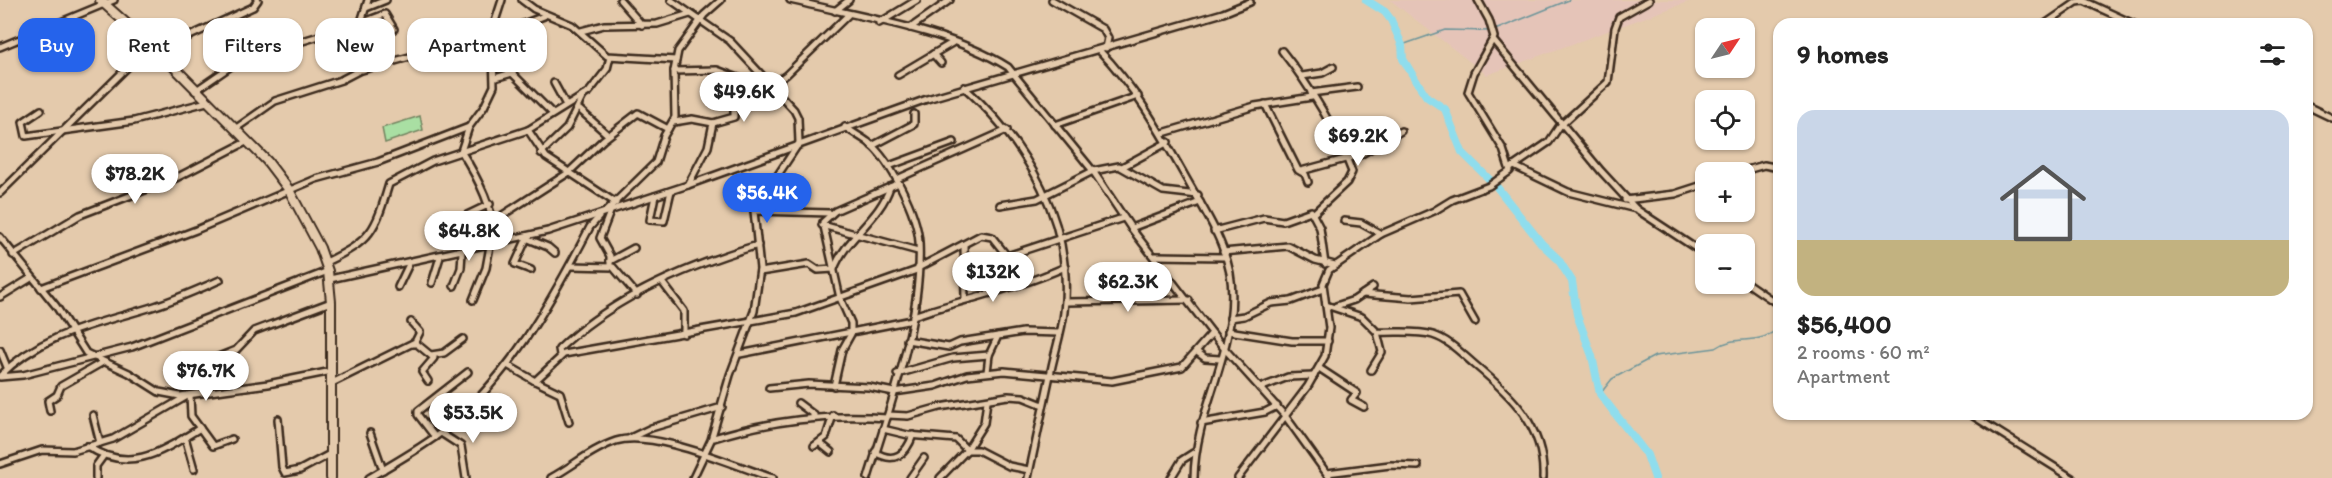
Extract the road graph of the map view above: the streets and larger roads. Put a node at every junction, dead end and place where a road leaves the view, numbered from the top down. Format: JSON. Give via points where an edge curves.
{"nodes":[{"id":1,"x":114,"y":0,"type":"edge"},
{"id":2,"x":258,"y":0,"type":"edge"},
{"id":3,"x":368,"y":0,"type":"edge"},
{"id":4,"x":386,"y":0,"type":"edge"},
{"id":5,"x":502,"y":0,"type":"edge"},
{"id":6,"x":522,"y":0,"type":"edge"},
{"id":7,"x":620,"y":0,"type":"edge"},
{"id":8,"x":671,"y":0,"type":"edge"},
{"id":9,"x":684,"y":0,"type":"edge"},
{"id":10,"x":721,"y":0,"type":"edge"},
{"id":11,"x":789,"y":0,"type":"edge"},
{"id":12,"x":849,"y":0,"type":"edge"},
{"id":13,"x":917,"y":0,"type":"edge"},
{"id":14,"x":950,"y":0,"type":"edge"},
{"id":15,"x":1052,"y":0,"type":"edge"},
{"id":16,"x":1478,"y":0,"type":"edge"},
{"id":17,"x":1649,"y":0,"type":"edge"},
{"id":18,"x":2098,"y":0,"type":"edge"},
{"id":19,"x":2088,"y":1,"type":"edge"},
{"id":20,"x":102,"y":2,"type":"edge"},
{"id":21,"x":1250,"y":2,"type":"dead end"},
{"id":22,"x":366,"y":8,"type":"junction"},
{"id":23,"x":684,"y":10,"type":"junction"},
{"id":24,"x":835,"y":11,"type":"junction"},
{"id":25,"x":690,"y":15,"type":"junction"},
{"id":26,"x":848,"y":15,"type":"junction"},
{"id":27,"x":544,"y":16,"type":"junction"},
{"id":28,"x":120,"y":18,"type":"edge"},
{"id":29,"x":362,"y":18,"type":"edge"},
{"id":30,"x":496,"y":18,"type":"edge"},
{"id":31,"x":539,"y":18,"type":"edge"},
{"id":32,"x":2054,"y":18,"type":"edge"},
{"id":33,"x":2122,"y":18,"type":"edge"},
{"id":34,"x":699,"y":21,"type":"junction"},
{"id":35,"x":879,"y":23,"type":"junction"},
{"id":36,"x":642,"y":25,"type":"junction"},
{"id":37,"x":910,"y":28,"type":"junction"},
{"id":38,"x":581,"y":31,"type":"junction"},
{"id":39,"x":191,"y":35,"type":"edge"},
{"id":40,"x":315,"y":37,"type":"edge"},
{"id":41,"x":1494,"y":40,"type":"junction"},
{"id":42,"x":952,"y":43,"type":"junction"},
{"id":43,"x":0,"y":47,"type":"edge"},
{"id":44,"x":1102,"y":49,"type":"junction"},
{"id":45,"x":1282,"y":51,"type":"dead end"},
{"id":46,"x":933,"y":54,"type":"junction"},
{"id":47,"x":610,"y":57,"type":"junction"},
{"id":48,"x":676,"y":60,"type":"junction"},
{"id":49,"x":941,"y":63,"type":"dead end"},
{"id":50,"x":1333,"y":67,"type":"dead end"},
{"id":51,"x":674,"y":70,"type":"junction"},
{"id":52,"x":123,"y":72,"type":"edge"},
{"id":53,"x":177,"y":72,"type":"edge"},
{"id":54,"x":358,"y":72,"type":"edge"},
{"id":55,"x":494,"y":72,"type":"edge"},
{"id":56,"x":1013,"y":73,"type":"junction"},
{"id":57,"x":898,"y":75,"type":"dead end"},
{"id":58,"x":1302,"y":76,"type":"junction"},
{"id":59,"x":495,"y":78,"type":"junction"},
{"id":60,"x":554,"y":83,"type":"dead end"},
{"id":61,"x":769,"y":85,"type":"junction"},
{"id":62,"x":964,"y":87,"type":"junction"},
{"id":63,"x":1357,"y":87,"type":"dead end"},
{"id":64,"x":195,"y":91,"type":"junction"},
{"id":65,"x":735,"y":95,"type":"dead end"},
{"id":66,"x":1311,"y":95,"type":"junction"},
{"id":67,"x":583,"y":96,"type":"junction"},
{"id":68,"x":1138,"y":96,"type":"junction"},
{"id":69,"x":207,"y":102,"type":"junction"},
{"id":70,"x":1265,"y":104,"type":"junction"},
{"id":71,"x":566,"y":105,"type":"junction"},
{"id":72,"x":2313,"y":109,"type":"edge"},
{"id":73,"x":41,"y":110,"type":"dead end"},
{"id":74,"x":580,"y":110,"type":"junction"},
{"id":75,"x":552,"y":113,"type":"junction"},
{"id":76,"x":914,"y":114,"type":"dead end"},
{"id":77,"x":2332,"y":118,"type":"edge"},
{"id":78,"x":674,"y":122,"type":"junction"},
{"id":79,"x":713,"y":123,"type":"junction"},
{"id":80,"x":1563,"y":124,"type":"junction"},
{"id":81,"x":1055,"y":125,"type":"junction"},
{"id":82,"x":469,"y":127,"type":"junction"},
{"id":83,"x":845,"y":127,"type":"junction"},
{"id":84,"x":235,"y":129,"type":"junction"},
{"id":85,"x":669,"y":129,"type":"junction"},
{"id":86,"x":64,"y":130,"type":"junction"},
{"id":87,"x":528,"y":130,"type":"junction"},
{"id":88,"x":1007,"y":130,"type":"junction"},
{"id":89,"x":1401,"y":131,"type":"dead end"},
{"id":90,"x":1163,"y":133,"type":"junction"},
{"id":91,"x":608,"y":135,"type":"junction"},
{"id":92,"x":249,"y":141,"type":"junction"},
{"id":93,"x":954,"y":142,"type":"dead end"},
{"id":94,"x":1168,"y":142,"type":"junction"},
{"id":95,"x":799,"y":143,"type":"junction"},
{"id":96,"x":872,"y":146,"type":"junction"},
{"id":97,"x":462,"y":151,"type":"junction"},
{"id":98,"x":541,"y":153,"type":"junction"},
{"id":99,"x":1345,"y":158,"type":"junction"},
{"id":100,"x":890,"y":166,"type":"junction"},
{"id":101,"x":1122,"y":167,"type":"junction"},
{"id":102,"x":1513,"y":167,"type":"junction"},
{"id":103,"x":1773,"y":167,"type":"edge"},
{"id":104,"x":1755,"y":168,"type":"edge"},
{"id":105,"x":1093,"y":171,"type":"junction"},
{"id":106,"x":1301,"y":171,"type":"junction"},
{"id":107,"x":568,"y":173,"type":"junction"},
{"id":108,"x":898,"y":181,"type":"junction"},
{"id":109,"x":1308,"y":182,"type":"dead end"},
{"id":110,"x":688,"y":185,"type":"junction"},
{"id":111,"x":890,"y":187,"type":"junction"},
{"id":112,"x":1695,"y":188,"type":"edge"},
{"id":113,"x":289,"y":190,"type":"junction"},
{"id":114,"x":671,"y":190,"type":"junction"},
{"id":115,"x":0,"y":193,"type":"edge"},
{"id":116,"x":655,"y":196,"type":"junction"},
{"id":117,"x":1046,"y":196,"type":"junction"},
{"id":118,"x":1199,"y":199,"type":"junction"},
{"id":119,"x":1626,"y":200,"type":"junction"},
{"id":120,"x":1613,"y":202,"type":"junction"},
{"id":121,"x":616,"y":203,"type":"junction"},
{"id":122,"x":490,"y":204,"type":"junction"},
{"id":123,"x":1000,"y":205,"type":"dead end"},
{"id":124,"x":1636,"y":209,"type":"junction"},
{"id":125,"x":754,"y":211,"type":"junction"},
{"id":126,"x":610,"y":212,"type":"junction"},
{"id":127,"x":831,"y":213,"type":"junction"},
{"id":128,"x":1314,"y":213,"type":"junction"},
{"id":129,"x":467,"y":215,"type":"dead end"},
{"id":130,"x":602,"y":215,"type":"junction"},
{"id":131,"x":1123,"y":218,"type":"junction"},
{"id":132,"x":495,"y":220,"type":"junction"},
{"id":133,"x":1344,"y":221,"type":"dead end"},
{"id":134,"x":822,"y":225,"type":"junction"},
{"id":135,"x":1131,"y":228,"type":"junction"},
{"id":136,"x":1214,"y":231,"type":"junction"},
{"id":137,"x":1381,"y":234,"type":"junction"},
{"id":138,"x":855,"y":235,"type":"junction"},
{"id":139,"x":0,"y":237,"type":"edge"},
{"id":140,"x":526,"y":238,"type":"junction"},
{"id":141,"x":1059,"y":239,"type":"junction"},
{"id":142,"x":493,"y":245,"type":"junction"},
{"id":143,"x":758,"y":245,"type":"junction"},
{"id":144,"x":964,"y":245,"type":"junction"},
{"id":145,"x":634,"y":248,"type":"dead end"},
{"id":146,"x":1695,"y":248,"type":"edge"},
{"id":147,"x":918,"y":251,"type":"junction"},
{"id":148,"x":462,"y":252,"type":"junction"},
{"id":149,"x":555,"y":253,"type":"dead end"},
{"id":150,"x":13,"y":255,"type":"junction"},
{"id":151,"x":1223,"y":255,"type":"junction"},
{"id":152,"x":1155,"y":256,"type":"junction"},
{"id":153,"x":440,"y":257,"type":"junction"},
{"id":154,"x":326,"y":262,"type":"junction"},
{"id":155,"x":410,"y":262,"type":"junction"},
{"id":156,"x":610,"y":263,"type":"junction"},
{"id":157,"x":1325,"y":264,"type":"junction"},
{"id":158,"x":1335,"y":265,"type":"junction"},
{"id":159,"x":571,"y":266,"type":"junction"},
{"id":160,"x":1065,"y":267,"type":"junction"},
{"id":161,"x":834,"y":269,"type":"junction"},
{"id":162,"x":917,"y":269,"type":"junction"},
{"id":163,"x":531,"y":270,"type":"dead end"},
{"id":164,"x":760,"y":272,"type":"junction"},
{"id":165,"x":329,"y":275,"type":"junction"},
{"id":166,"x":31,"y":278,"type":"junction"},
{"id":167,"x":220,"y":280,"type":"dead end"},
{"id":168,"x":662,"y":282,"type":"junction"},
{"id":169,"x":432,"y":283,"type":"dead end"},
{"id":170,"x":454,"y":286,"type":"dead end"},
{"id":171,"x":399,"y":287,"type":"dead end"},
{"id":172,"x":1373,"y":287,"type":"dead end"},
{"id":173,"x":41,"y":288,"type":"junction"},
{"id":174,"x":1323,"y":289,"type":"junction"},
{"id":175,"x":1755,"y":289,"type":"edge"},
{"id":176,"x":1363,"y":294,"type":"junction"},
{"id":177,"x":637,"y":295,"type":"junction"},
{"id":178,"x":0,"y":297,"type":"edge"},
{"id":179,"x":840,"y":298,"type":"junction"},
{"id":180,"x":965,"y":299,"type":"junction"},
{"id":181,"x":473,"y":300,"type":"dead end"},
{"id":182,"x":1189,"y":300,"type":"junction"},
{"id":183,"x":1773,"y":301,"type":"edge"},
{"id":184,"x":331,"y":302,"type":"junction"},
{"id":185,"x":1066,"y":302,"type":"junction"},
{"id":186,"x":1326,"y":305,"type":"junction"},
{"id":187,"x":1336,"y":306,"type":"junction"},
{"id":188,"x":913,"y":318,"type":"junction"},
{"id":189,"x":1230,"y":318,"type":"junction"},
{"id":190,"x":752,"y":321,"type":"junction"},
{"id":191,"x":411,"y":322,"type":"dead end"},
{"id":192,"x":1475,"y":322,"type":"dead end"},
{"id":193,"x":72,"y":330,"type":"junction"},
{"id":194,"x":1228,"y":331,"type":"junction"},
{"id":195,"x":851,"y":332,"type":"junction"},
{"id":196,"x":1377,"y":332,"type":"junction"},
{"id":197,"x":1059,"y":333,"type":"junction"},
{"id":198,"x":1212,"y":333,"type":"junction"},
{"id":199,"x":684,"y":334,"type":"junction"},
{"id":200,"x":998,"y":336,"type":"junction"},
{"id":201,"x":463,"y":339,"type":"dead end"},
{"id":202,"x":907,"y":340,"type":"junction"},
{"id":203,"x":1328,"y":341,"type":"junction"},
{"id":204,"x":412,"y":344,"type":"junction"},
{"id":205,"x":1223,"y":347,"type":"junction"},
{"id":206,"x":0,"y":350,"type":"edge"},
{"id":207,"x":1197,"y":352,"type":"junction"},
{"id":208,"x":740,"y":354,"type":"junction"},
{"id":209,"x":431,"y":355,"type":"junction"},
{"id":210,"x":989,"y":355,"type":"junction"},
{"id":211,"x":560,"y":356,"type":"junction"},
{"id":212,"x":92,"y":357,"type":"junction"},
{"id":213,"x":1220,"y":359,"type":"junction"},
{"id":214,"x":211,"y":360,"type":"dead end"},
{"id":215,"x":103,"y":362,"type":"junction"},
{"id":216,"x":509,"y":366,"type":"junction"},
{"id":217,"x":7,"y":367,"type":"junction"},
{"id":218,"x":1319,"y":368,"type":"junction"},
{"id":219,"x":332,"y":370,"type":"junction"},
{"id":220,"x":1371,"y":370,"type":"dead end"},
{"id":221,"x":468,"y":372,"type":"dead end"},
{"id":222,"x":987,"y":372,"type":"junction"},
{"id":223,"x":897,"y":374,"type":"junction"},
{"id":224,"x":0,"y":376,"type":"edge"},
{"id":225,"x":1050,"y":376,"type":"junction"},
{"id":226,"x":1314,"y":376,"type":"junction"},
{"id":227,"x":428,"y":381,"type":"dead end"},
{"id":228,"x":535,"y":381,"type":"junction"},
{"id":229,"x":332,"y":383,"type":"junction"},
{"id":230,"x":834,"y":386,"type":"junction"},
{"id":231,"x":769,"y":388,"type":"dead end"},
{"id":232,"x":1260,"y":388,"type":"junction"},
{"id":233,"x":894,"y":392,"type":"junction"},
{"id":234,"x":190,"y":394,"type":"junction"},
{"id":235,"x":987,"y":401,"type":"junction"},
{"id":236,"x":798,"y":403,"type":"dead end"},
{"id":237,"x":1043,"y":405,"type":"junction"},
{"id":238,"x":1276,"y":406,"type":"junction"},
{"id":239,"x":722,"y":407,"type":"junction"},
{"id":240,"x":1364,"y":407,"type":"dead end"},
{"id":241,"x":50,"y":411,"type":"dead end"},
{"id":242,"x":93,"y":414,"type":"dead end"},
{"id":243,"x":814,"y":415,"type":"junction"},
{"id":244,"x":833,"y":415,"type":"junction"},
{"id":245,"x":888,"y":416,"type":"junction"},
{"id":246,"x":1286,"y":417,"type":"junction"},
{"id":247,"x":279,"y":418,"type":"dead end"},
{"id":248,"x":1980,"y":420,"type":"edge"},
{"id":249,"x":569,"y":422,"type":"dead end"},
{"id":250,"x":1201,"y":423,"type":"junction"},
{"id":251,"x":200,"y":428,"type":"junction"},
{"id":252,"x":883,"y":429,"type":"junction"},
{"id":253,"x":370,"y":433,"type":"dead end"},
{"id":254,"x":438,"y":435,"type":"junction"},
{"id":255,"x":913,"y":435,"type":"junction"},
{"id":256,"x":185,"y":437,"type":"junction"},
{"id":257,"x":630,"y":438,"type":"junction"},
{"id":258,"x":714,"y":438,"type":"junction"},
{"id":259,"x":232,"y":439,"type":"dead end"},
{"id":260,"x":100,"y":443,"type":"junction"},
{"id":261,"x":87,"y":447,"type":"junction"},
{"id":262,"x":967,"y":450,"type":"junction"},
{"id":263,"x":831,"y":452,"type":"dead end"},
{"id":264,"x":875,"y":452,"type":"junction"},
{"id":265,"x":332,"y":453,"type":"junction"},
{"id":266,"x":1193,"y":453,"type":"junction"},
{"id":267,"x":707,"y":454,"type":"junction"},
{"id":268,"x":104,"y":455,"type":"junction"},
{"id":269,"x":924,"y":458,"type":"dead end"},
{"id":270,"x":0,"y":464,"type":"edge"},
{"id":271,"x":1418,"y":466,"type":"dead end"},
{"id":272,"x":194,"y":469,"type":"dead end"},
{"id":273,"x":382,"y":470,"type":"junction"},
{"id":274,"x":1029,"y":470,"type":"junction"},
{"id":275,"x":1328,"y":476,"type":"edge"},
{"id":276,"x":96,"y":478,"type":"edge"},
{"id":277,"x":331,"y":478,"type":"edge"},
{"id":278,"x":369,"y":478,"type":"edge"},
{"id":279,"x":466,"y":478,"type":"edge"},
{"id":280,"x":553,"y":478,"type":"edge"},
{"id":281,"x":693,"y":478,"type":"edge"},
{"id":282,"x":773,"y":478,"type":"edge"},
{"id":283,"x":868,"y":478,"type":"edge"},
{"id":284,"x":910,"y":478,"type":"edge"},
{"id":285,"x":940,"y":478,"type":"edge"},
{"id":286,"x":1028,"y":478,"type":"edge"},
{"id":287,"x":1171,"y":478,"type":"edge"},
{"id":288,"x":1194,"y":478,"type":"edge"},
{"id":289,"x":1239,"y":478,"type":"edge"},
{"id":290,"x":1543,"y":478,"type":"edge"},
{"id":291,"x":2072,"y":478,"type":"edge"}],
"edges":[{"from":1,"to":20,"type":"street"},
{"from":2,"to":39,"type":"street","via":[[253,7]]},
{"from":3,"to":22,"type":"street"},
{"from":4,"to":22,"type":"street"},
{"from":5,"to":30,"type":"street"},
{"from":6,"to":27,"type":"street"},
{"from":7,"to":36,"type":"street"},
{"from":8,"to":23,"type":"street"},
{"from":9,"to":23,"type":"street"},
{"from":10,"to":34,"type":"street"},
{"from":11,"to":24,"type":"street"},
{"from":12,"to":24,"type":"street"},
{"from":13,"to":35,"type":"street"},
{"from":14,"to":37,"type":"street"},
{"from":15,"to":44,"type":"street","via":[[1103,29],[1108,38]]},
{"from":16,"to":41,"type":"street","via":[[1491,24]]},
{"from":17,"to":80,"type":"street","via":[[1619,16],[1608,82],[1593,101]]},
{"from":18,"to":19,"type":"street"},
{"from":19,"to":32,"type":"street","via":[[2077,2]]},
{"from":19,"to":33,"type":"street"},
{"from":20,"to":28,"type":"street"},
{"from":20,"to":43,"type":"street"},
{"from":21,"to":44,"type":"street"},
{"from":22,"to":29,"type":"street"},
{"from":23,"to":25,"type":"street"},
{"from":24,"to":26,"type":"street"},
{"from":25,"to":34,"type":"street"},
{"from":25,"to":36,"type":"street"},
{"from":26,"to":35,"type":"street"},
{"from":26,"to":61,"type":"street","via":[[786,75]]},
{"from":27,"to":31,"type":"street"},
{"from":27,"to":38,"type":"street","via":[[565,21]]},
{"from":34,"to":48,"type":"street","via":[[681,45]]},
{"from":34,"to":61,"type":"street","via":[[730,41]]},
{"from":35,"to":37,"type":"street"},
{"from":36,"to":38,"type":"street","via":[[604,25]]},
{"from":37,"to":42,"type":"street"},
{"from":38,"to":47,"type":"street"},
{"from":40,"to":64,"type":"street","via":[[240,60]]},
{"from":41,"to":80,"type":"street"},
{"from":41,"to":102,"type":"street","via":[[1468,92]]},
{"from":42,"to":46,"type":"street"},
{"from":42,"to":56,"type":"street","via":[[1002,62]]},
{"from":44,"to":56,"type":"street"},
{"from":44,"to":68,"type":"street"},
{"from":45,"to":58,"type":"street"},
{"from":46,"to":49,"type":"street"},
{"from":46,"to":57,"type":"street"},
{"from":47,"to":48,"type":"street"},
{"from":47,"to":67,"type":"street","via":[[597,84]]},
{"from":48,"to":51,"type":"street"},
{"from":50,"to":58,"type":"street"},
{"from":51,"to":61,"type":"street","via":[[717,70],[754,84]]},
{"from":51,"to":78,"type":"street"},
{"from":52,"to":86,"type":"street"},
{"from":53,"to":64,"type":"street"},
{"from":54,"to":84,"type":"street","via":[[275,101]]},
{"from":55,"to":59,"type":"street"},
{"from":56,"to":62,"type":"street"},
{"from":56,"to":81,"type":"street"},
{"from":58,"to":66,"type":"street"},
{"from":59,"to":75,"type":"street","via":[[512,73]]},
{"from":59,"to":82,"type":"street","via":[[487,103]]},
{"from":60,"to":71,"type":"street"},
{"from":61,"to":95,"type":"street","via":[[794,110],[800,126]]},
{"from":62,"to":83,"type":"street"},
{"from":62,"to":88,"type":"street"},
{"from":63,"to":66,"type":"street"},
{"from":64,"to":69,"type":"street"},
{"from":65,"to":79,"type":"street","via":[[734,117]]},
{"from":66,"to":70,"type":"street"},
{"from":66,"to":99,"type":"street","via":[[1342,145]]},
{"from":67,"to":71,"type":"street"},
{"from":67,"to":74,"type":"street"},
{"from":68,"to":81,"type":"street"},
{"from":68,"to":90,"type":"street"},
{"from":69,"to":84,"type":"street"},
{"from":69,"to":86,"type":"street","via":[[134,121]]},
{"from":70,"to":90,"type":"street"},
{"from":70,"to":106,"type":"street"},
{"from":71,"to":75,"type":"street"},
{"from":72,"to":77,"type":"street"},
{"from":73,"to":86,"type":"street","via":[[23,122],[26,136]]},
{"from":74,"to":91,"type":"street"},
{"from":74,"to":98,"type":"street","via":[[563,134]]},
{"from":75,"to":87,"type":"street"},
{"from":76,"to":96,"type":"street","via":[[914,124]]},
{"from":78,"to":79,"type":"street","via":[[692,119]]},
{"from":78,"to":85,"type":"street"},
{"from":79,"to":110,"type":"street","via":[[708,149]]},
{"from":80,"to":102,"type":"street","via":[[1549,142]]},
{"from":80,"to":119,"type":"street"},
{"from":81,"to":105,"type":"street"},
{"from":82,"to":97,"type":"street"},
{"from":82,"to":113,"type":"street"},
{"from":83,"to":95,"type":"street"},
{"from":83,"to":96,"type":"street"},
{"from":84,"to":92,"type":"street"},
{"from":85,"to":91,"type":"street","via":[[640,112]]},
{"from":85,"to":121,"type":"street","via":[[652,167]]},
{"from":86,"to":115,"type":"street"},
{"from":87,"to":97,"type":"street"},
{"from":87,"to":98,"type":"street"},
{"from":88,"to":108,"type":"street"},
{"from":88,"to":117,"type":"street"},
{"from":89,"to":99,"type":"street","via":[[1360,155]]},
{"from":90,"to":94,"type":"street"},
{"from":91,"to":107,"type":"street"},
{"from":92,"to":113,"type":"street"},
{"from":92,"to":150,"type":"street","via":[[176,178],[80,215]]},
{"from":93,"to":100,"type":"street"},
{"from":94,"to":101,"type":"street"},
{"from":94,"to":118,"type":"street"},
{"from":95,"to":110,"type":"street"},
{"from":95,"to":125,"type":"street"},
{"from":96,"to":100,"type":"street"},
{"from":97,"to":122,"type":"street"},
{"from":97,"to":154,"type":"street","via":[[389,184],[381,216],[366,240]]},
{"from":98,"to":107,"type":"street"},
{"from":99,"to":106,"type":"street"},
{"from":99,"to":128,"type":"street","via":[[1352,172],[1349,180]]},
{"from":100,"to":108,"type":"street"},
{"from":101,"to":105,"type":"street"},
{"from":101,"to":118,"type":"street","via":[[1163,191]]},
{"from":102,"to":120,"type":"street","via":[[1568,192]]},
{"from":102,"to":137,"type":"street","via":[[1489,186]]},
{"from":103,"to":104,"type":"street"},
{"from":105,"to":117,"type":"street"},
{"from":105,"to":131,"type":"street"},
{"from":106,"to":109,"type":"street"},
{"from":107,"to":121,"type":"street"},
{"from":107,"to":132,"type":"street"},
{"from":108,"to":111,"type":"street"},
{"from":108,"to":147,"type":"street","via":[[918,231]]},
{"from":110,"to":114,"type":"street"},
{"from":111,"to":127,"type":"street"},
{"from":111,"to":138,"type":"street","via":[[883,204]]},
{"from":112,"to":119,"type":"street"},
{"from":113,"to":154,"type":"street"},
{"from":113,"to":173,"type":"street","via":[[196,230]]},
{"from":114,"to":116,"type":"street"},
{"from":114,"to":116,"type":"street","via":[[664,221],[650,220]]},
{"from":116,"to":126,"type":"street"},
{"from":117,"to":123,"type":"street"},
{"from":117,"to":141,"type":"street"},
{"from":118,"to":135,"type":"street"},
{"from":118,"to":136,"type":"street"},
{"from":119,"to":120,"type":"street"},
{"from":119,"to":124,"type":"street"},
{"from":120,"to":124,"type":"street"},
{"from":121,"to":130,"type":"street"},
{"from":122,"to":129,"type":"street"},
{"from":122,"to":132,"type":"street"},
{"from":124,"to":146,"type":"street"},
{"from":125,"to":127,"type":"street","via":[[810,216]]},
{"from":125,"to":143,"type":"street"},
{"from":126,"to":130,"type":"street"},
{"from":126,"to":156,"type":"street","via":[[600,238]]},
{"from":127,"to":134,"type":"street"},
{"from":128,"to":136,"type":"street","via":[[1308,211],[1278,222],[1264,218]]},
{"from":128,"to":157,"type":"street"},
{"from":130,"to":140,"type":"street"},
{"from":130,"to":159,"type":"street","via":[[590,227]]},
{"from":131,"to":135,"type":"street"},
{"from":131,"to":141,"type":"street"},
{"from":132,"to":142,"type":"street"},
{"from":133,"to":137,"type":"street","via":[[1360,223]]},
{"from":134,"to":138,"type":"street"},
{"from":134,"to":161,"type":"street"},
{"from":135,"to":152,"type":"street"},
{"from":136,"to":151,"type":"street"},
{"from":137,"to":158,"type":"street"},
{"from":138,"to":147,"type":"street","via":[[895,242]]},
{"from":138,"to":161,"type":"street","via":[[841,249]]},
{"from":139,"to":150,"type":"street"},
{"from":140,"to":142,"type":"street"},
{"from":140,"to":149,"type":"street"},
{"from":140,"to":163,"type":"street","via":[[515,264]]},
{"from":141,"to":144,"type":"street","via":[[1006,256],[990,236],[981,235]]},
{"from":141,"to":160,"type":"street"},
{"from":142,"to":148,"type":"street"},
{"from":142,"to":181,"type":"street"},
{"from":143,"to":164,"type":"street"},
{"from":143,"to":168,"type":"street"},
{"from":144,"to":162,"type":"street"},
{"from":144,"to":180,"type":"street"},
{"from":145,"to":156,"type":"street"},
{"from":147,"to":162,"type":"street"},
{"from":148,"to":153,"type":"street"},
{"from":148,"to":170,"type":"street"},
{"from":150,"to":166,"type":"street"},
{"from":151,"to":152,"type":"street"},
{"from":151,"to":157,"type":"street","via":[[1288,246]]},
{"from":151,"to":189,"type":"street","via":[[1230,273]]},
{"from":152,"to":182,"type":"street"},
{"from":153,"to":155,"type":"street"},
{"from":153,"to":169,"type":"street"},
{"from":154,"to":165,"type":"street"},
{"from":155,"to":165,"type":"street"},
{"from":155,"to":171,"type":"street"},
{"from":156,"to":159,"type":"street"},
{"from":156,"to":177,"type":"street"},
{"from":157,"to":158,"type":"street"},
{"from":158,"to":174,"type":"street","via":[[1325,275]]},
{"from":159,"to":216,"type":"street"},
{"from":160,"to":180,"type":"street","via":[[1032,282]]},
{"from":160,"to":185,"type":"street"},
{"from":161,"to":164,"type":"street","via":[[818,270],[809,264]]},
{"from":161,"to":179,"type":"street"},
{"from":162,"to":179,"type":"street"},
{"from":162,"to":188,"type":"street"},
{"from":164,"to":190,"type":"street"},
{"from":165,"to":184,"type":"street"},
{"from":165,"to":212,"type":"street","via":[[158,338]]},
{"from":166,"to":173,"type":"street"},
{"from":166,"to":178,"type":"street"},
{"from":167,"to":193,"type":"street","via":[[157,306]]},
{"from":168,"to":177,"type":"street"},
{"from":168,"to":199,"type":"street","via":[[684,311]]},
{"from":172,"to":176,"type":"street"},
{"from":173,"to":193,"type":"street"},
{"from":174,"to":186,"type":"street"},
{"from":174,"to":189,"type":"street"},
{"from":175,"to":183,"type":"street"},
{"from":176,"to":187,"type":"street"},
{"from":176,"to":192,"type":"street","via":[[1412,299],[1459,294]]},
{"from":177,"to":211,"type":"street","via":[[580,329],[559,349]]},
{"from":179,"to":190,"type":"street","via":[[796,313]]},
{"from":179,"to":195,"type":"street","via":[[850,319]]},
{"from":180,"to":188,"type":"street"},
{"from":182,"to":185,"type":"street"},
{"from":182,"to":198,"type":"street"},
{"from":184,"to":214,"type":"street","via":[[254,331],[250,340],[235,352]]},
{"from":184,"to":219,"type":"street"},
{"from":185,"to":197,"type":"street"},
{"from":186,"to":187,"type":"street"},
{"from":186,"to":203,"type":"street"},
{"from":187,"to":196,"type":"street","via":[[1362,317]]},
{"from":188,"to":195,"type":"street"},
{"from":188,"to":202,"type":"street"},
{"from":189,"to":194,"type":"street"},
{"from":190,"to":199,"type":"street"},
{"from":190,"to":208,"type":"street"},
{"from":191,"to":204,"type":"street","via":[[420,332]]},
{"from":193,"to":212,"type":"street"},
{"from":193,"to":217,"type":"street","via":[[33,347]]},
{"from":194,"to":203,"type":"street","via":[[1292,341]]},
{"from":194,"to":205,"type":"street"},
{"from":195,"to":208,"type":"street"},
{"from":195,"to":230,"type":"street","via":[[842,350]]},
{"from":196,"to":220,"type":"street","via":[[1383,352]]},
{"from":196,"to":290,"type":"street","via":[[1433,335],[1454,346],[1496,380],[1533,427],[1542,453]]},
{"from":197,"to":200,"type":"street"},
{"from":197,"to":225,"type":"street"},
{"from":198,"to":205,"type":"street"},
{"from":198,"to":207,"type":"street"},
{"from":199,"to":211,"type":"street"},
{"from":200,"to":202,"type":"street","via":[[949,347]]},
{"from":200,"to":210,"type":"street"},
{"from":201,"to":209,"type":"street","via":[[444,353]]},
{"from":202,"to":223,"type":"street"},
{"from":203,"to":218,"type":"street"},
{"from":204,"to":209,"type":"street"},
{"from":204,"to":229,"type":"street"},
{"from":205,"to":213,"type":"street"},
{"from":205,"to":232,"type":"street"},
{"from":206,"to":217,"type":"street"},
{"from":207,"to":213,"type":"street","via":[[1205,358]]},
{"from":207,"to":225,"type":"street","via":[[1182,367],[1117,381]]},
{"from":208,"to":239,"type":"street"},
{"from":209,"to":227,"type":"street","via":[[435,360],[422,372]]},
{"from":210,"to":222,"type":"street"},
{"from":210,"to":223,"type":"street","via":[[968,354]]},
{"from":211,"to":228,"type":"street"},
{"from":212,"to":215,"type":"street"},
{"from":212,"to":224,"type":"street","via":[[22,375]]},
{"from":213,"to":250,"type":"street"},
{"from":215,"to":234,"type":"street","via":[[159,392]]},
{"from":215,"to":241,"type":"street","via":[[61,386],[59,393],[48,401]]},
{"from":216,"to":228,"type":"street"},
{"from":216,"to":254,"type":"street","via":[[475,404]]},
{"from":217,"to":224,"type":"street"},
{"from":218,"to":226,"type":"street"},
{"from":218,"to":240,"type":"street","via":[[1352,388],[1357,393],[1351,400]]},
{"from":219,"to":229,"type":"street"},
{"from":219,"to":234,"type":"street","via":[[268,384]]},
{"from":221,"to":254,"type":"street","via":[[418,411],[417,415]]},
{"from":222,"to":225,"type":"street"},
{"from":222,"to":233,"type":"street","via":[[928,388]]},
{"from":223,"to":233,"type":"street"},
{"from":225,"to":237,"type":"street"},
{"from":226,"to":232,"type":"street","via":[[1288,377]]},
{"from":226,"to":246,"type":"street"},
{"from":228,"to":249,"type":"street","via":[[560,393]]},
{"from":229,"to":265,"type":"street"},
{"from":230,"to":231,"type":"street"},
{"from":230,"to":233,"type":"street"},
{"from":232,"to":238,"type":"street"},
{"from":233,"to":245,"type":"street"},
{"from":234,"to":251,"type":"street","via":[[186,404],[189,416]]},
{"from":234,"to":260,"type":"street","via":[[124,434]]},
{"from":235,"to":237,"type":"street","via":[[1023,397]]},
{"from":235,"to":245,"type":"street"},
{"from":235,"to":262,"type":"street","via":[[984,423]]},
{"from":236,"to":243,"type":"street"},
{"from":237,"to":274,"type":"street"},
{"from":238,"to":246,"type":"street"},
{"from":238,"to":250,"type":"street","via":[[1265,412]]},
{"from":239,"to":257,"type":"street"},
{"from":239,"to":258,"type":"street"},
{"from":242,"to":260,"type":"street"},
{"from":243,"to":244,"type":"street"},
{"from":243,"to":258,"type":"street"},
{"from":244,"to":245,"type":"street"},
{"from":244,"to":263,"type":"street","via":[[830,431],[817,445]]},
{"from":245,"to":252,"type":"street"},
{"from":246,"to":275,"type":"street"},
{"from":246,"to":289,"type":"street"},
{"from":247,"to":265,"type":"street","via":[[285,473],[300,470]]},
{"from":248,"to":291,"type":"street"},
{"from":250,"to":266,"type":"street"},
{"from":251,"to":256,"type":"street"},
{"from":251,"to":259,"type":"street","via":[[213,446]]},
{"from":252,"to":255,"type":"street"},
{"from":252,"to":264,"type":"street"},
{"from":253,"to":273,"type":"street"},
{"from":254,"to":273,"type":"street"},
{"from":254,"to":279,"type":"street","via":[[461,446]]},
{"from":255,"to":262,"type":"street","via":[[956,439]]},
{"from":255,"to":264,"type":"street","via":[[908,449],[894,459],[888,460]]},
{"from":256,"to":268,"type":"street","via":[[132,463]]},
{"from":256,"to":272,"type":"street"},
{"from":257,"to":267,"type":"street"},
{"from":257,"to":280,"type":"street","via":[[615,442]]},
{"from":258,"to":267,"type":"street"},
{"from":260,"to":261,"type":"street"},
{"from":261,"to":268,"type":"street"},
{"from":261,"to":270,"type":"street","via":[[68,452],[42,450]]},
{"from":262,"to":274,"type":"street","via":[[978,450],[1009,466]]},
{"from":262,"to":285,"type":"street"},
{"from":264,"to":283,"type":"street"},
{"from":265,"to":277,"type":"street"},
{"from":266,"to":287,"type":"street","via":[[1182,460]]},
{"from":266,"to":288,"type":"street"},
{"from":267,"to":281,"type":"street"},
{"from":267,"to":282,"type":"street"},
{"from":268,"to":276,"type":"street","via":[[96,466]]},
{"from":269,"to":284,"type":"street"},
{"from":271,"to":275,"type":"street","via":[[1390,465]]},
{"from":273,"to":278,"type":"street"},
{"from":274,"to":286,"type":"street"}]}
